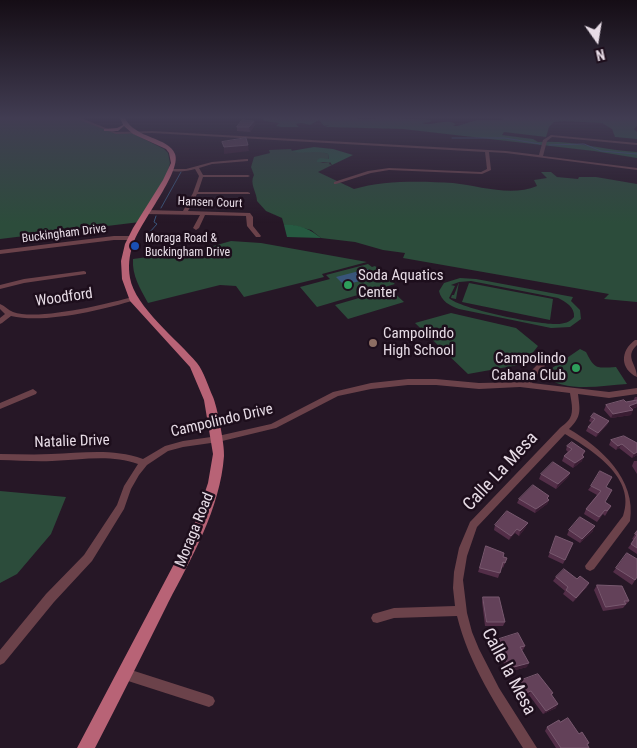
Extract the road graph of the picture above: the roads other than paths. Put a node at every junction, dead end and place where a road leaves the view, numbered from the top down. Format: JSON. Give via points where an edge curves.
{"nodes":[{"id":1,"x":168,"y":153,"type":"edge"},
{"id":2,"x":172,"y":153,"type":"edge"},
{"id":3,"x":487,"y":153,"type":"edge"},
{"id":4,"x":508,"y":153,"type":"edge"},
{"id":5,"x":543,"y":153,"type":"edge"},
{"id":6,"x":542,"y":156,"type":"junction"},
{"id":7,"x":246,"y":160,"type":"dead end"},
{"id":8,"x":197,"y":168,"type":"junction"},
{"id":9,"x":637,"y":169,"type":"edge"},
{"id":10,"x":172,"y":170,"type":"junction"},
{"id":11,"x":201,"y":176,"type":"junction"},
{"id":12,"x":248,"y":176,"type":"dead end"},
{"id":13,"x":165,"y":181,"type":"junction"},
{"id":14,"x":336,"y":183,"type":"dead end"},
{"id":15,"x":248,"y":192,"type":"dead end"},
{"id":16,"x":195,"y":193,"type":"junction"},
{"id":17,"x":146,"y":212,"type":"junction"},
{"id":18,"x":185,"y":213,"type":"junction"},
{"id":19,"x":203,"y":213,"type":"junction"},
{"id":20,"x":196,"y":228,"type":"dead end"},
{"id":21,"x":258,"y":236,"type":"dead end"},
{"id":22,"x":130,"y":238,"type":"junction"},
{"id":23,"x":0,"y":252,"type":"edge"},
{"id":24,"x":84,"y":273,"type":"dead end"},
{"id":25,"x":0,"y":287,"type":"edge"},
{"id":26,"x":133,"y":299,"type":"junction"},
{"id":27,"x":0,"y":306,"type":"edge"},
{"id":28,"x":10,"y":314,"type":"junction"},
{"id":29,"x":0,"y":322,"type":"edge"},
{"id":30,"x":637,"y":342,"type":"edge"},
{"id":31,"x":541,"y":366,"type":"dead end"},
{"id":32,"x":637,"y":375,"type":"edge"},
{"id":33,"x":528,"y":385,"type":"junction"},
{"id":34,"x":637,"y":391,"type":"edge"},
{"id":35,"x":33,"y":392,"type":"dead end"},
{"id":36,"x":574,"y":392,"type":"junction"},
{"id":37,"x":0,"y":406,"type":"edge"},
{"id":38,"x":563,"y":430,"type":"junction"},
{"id":39,"x":218,"y":440,"type":"junction"},
{"id":40,"x":0,"y":457,"type":"edge"},
{"id":41,"x":144,"y":463,"type":"junction"},
{"id":42,"x":590,"y":566,"type":"dead end"},
{"id":43,"x":462,"y":611,"type":"junction"},
{"id":44,"x":377,"y":618,"type":"dead end"},
{"id":45,"x":0,"y":659,"type":"edge"},
{"id":46,"x":125,"y":674,"type":"junction"},
{"id":47,"x":209,"y":701,"type":"dead end"},
{"id":48,"x":86,"y":748,"type":"edge"},
{"id":49,"x":531,"y":748,"type":"edge"}],
"edges":[{"from":1,"to":13,"type":"main road","name":"Moraga Road","via":[[170,163]]},
{"from":2,"to":10,"type":"main road","name":"Moraga Road"},
{"from":3,"to":14,"type":"street","via":[[489,170],[482,173],[389,169]]},
{"from":4,"to":6,"type":"street"},
{"from":5,"to":6,"type":"street"},
{"from":6,"to":9,"type":"street"},
{"from":7,"to":8,"type":"street","via":[[212,163]]},
{"from":8,"to":10,"type":"street"},
{"from":8,"to":11,"type":"street"},
{"from":10,"to":13,"type":"main road","name":"Moraga Road"},
{"from":11,"to":12,"type":"street"},
{"from":11,"to":16,"type":"street"},
{"from":13,"to":17,"type":"main road","name":"Moraga Road"},
{"from":15,"to":16,"type":"street"},
{"from":16,"to":18,"type":"street"},
{"from":17,"to":18,"type":"street","name":"Hansen Court"},
{"from":17,"to":22,"type":"main road","name":"Moraga Road"},
{"from":18,"to":19,"type":"street","name":"Hansen Court"},
{"from":19,"to":20,"type":"street"},
{"from":19,"to":21,"type":"street","name":"Hansen Court","via":[[248,214],[250,226]]},
{"from":22,"to":23,"type":"street","name":"Buckingham Drive"},
{"from":22,"to":26,"type":"main road","name":"Moraga Road","via":[[123,264]]},
{"from":24,"to":25,"type":"street"},
{"from":26,"to":28,"type":"street","name":"Woodford","via":[[53,314]]},
{"from":26,"to":39,"type":"main road","name":"Moraga Road","via":[[194,366],[210,400]]},
{"from":27,"to":28,"type":"street"},
{"from":28,"to":29,"type":"street"},
{"from":30,"to":32,"type":"street","via":[[631,345],[627,358]]},
{"from":31,"to":33,"type":"street","via":[[530,377]]},
{"from":33,"to":36,"type":"street","name":"Campolindo Drive"},
{"from":33,"to":39,"type":"street","name":"Campolindo Drive","via":[[408,382],[371,386],[336,394],[273,426]]},
{"from":34,"to":36,"type":"street","name":"Campolindo Drive","via":[[608,395]]},
{"from":35,"to":37,"type":"street"},
{"from":36,"to":38,"type":"street","name":"Calle La Mesa","via":[[574,419]]},
{"from":38,"to":42,"type":"street","via":[[610,458],[622,471],[631,494],[628,514]]},
{"from":38,"to":43,"type":"street","name":"Calle La Mesa","via":[[473,525],[460,568],[458,588]]},
{"from":39,"to":41,"type":"street","name":"Campolindo Drive","via":[[165,449]]},
{"from":39,"to":46,"type":"main road","name":"Moraga Road","via":[[214,482],[203,521]]},
{"from":40,"to":41,"type":"street","name":"Natalie Drive","via":[[107,454],[122,455]]},
{"from":41,"to":45,"type":"street","name":"Campolindo Drive","via":[[88,558]]},
{"from":43,"to":44,"type":"street","via":[[394,612]]},
{"from":43,"to":49,"type":"street","name":"Calle la Mesa","via":[[472,648],[493,689]]},
{"from":46,"to":47,"type":"street"},
{"from":46,"to":48,"type":"main road","name":"Moraga Road"}]}
